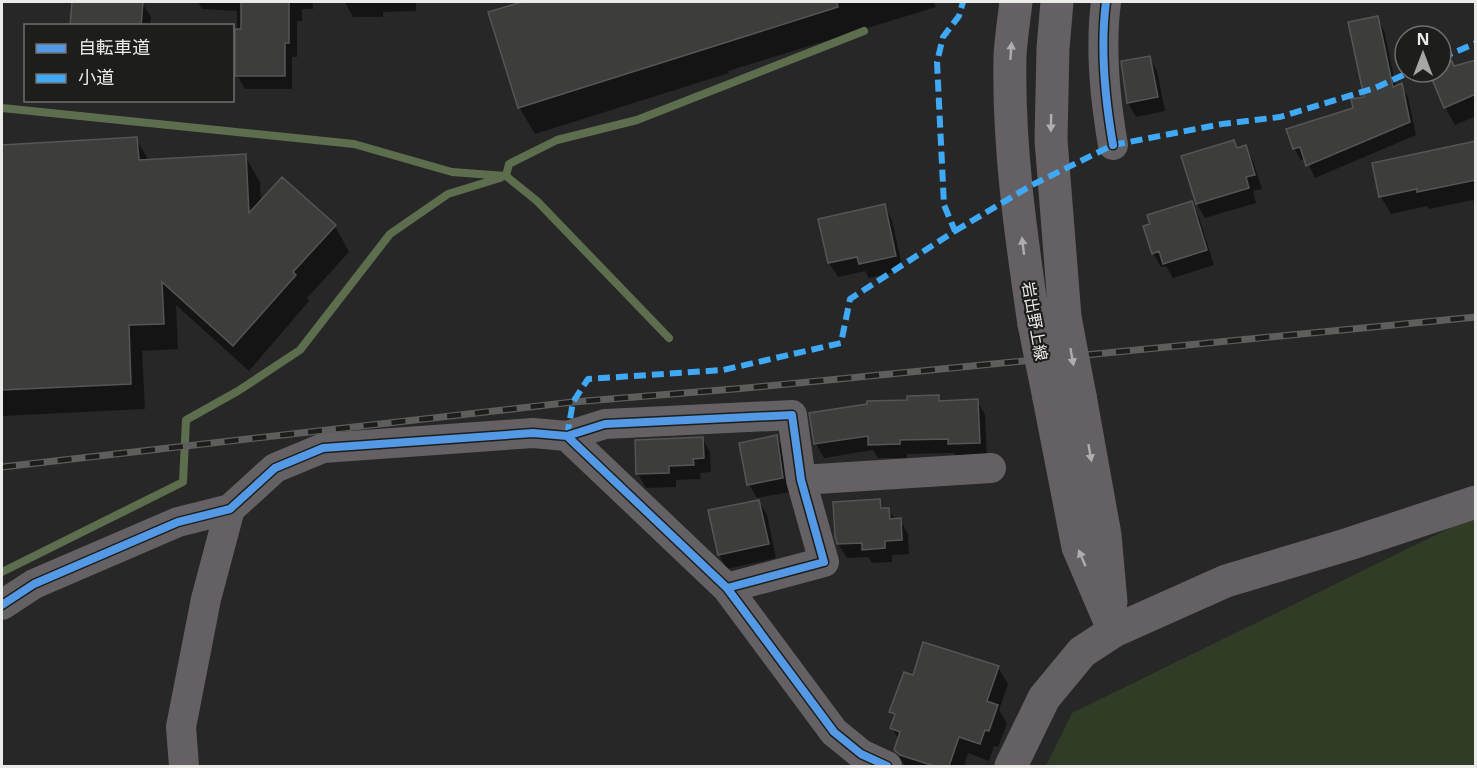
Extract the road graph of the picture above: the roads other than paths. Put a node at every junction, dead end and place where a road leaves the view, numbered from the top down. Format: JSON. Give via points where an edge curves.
{"nodes":[{"id":1,"x":1016,"y":2,"type":"edge"},
{"id":2,"x":1058,"y":2,"type":"edge"},
{"id":3,"x":1106,"y":2,"type":"edge"},
{"id":4,"x":1113,"y":145,"type":"dead end"},
{"id":5,"x":1050,"y":321,"type":"junction"},
{"id":6,"x":567,"y":436,"type":"junction"},
{"id":7,"x":991,"y":468,"type":"dead end"},
{"id":8,"x":801,"y":480,"type":"junction"},
{"id":9,"x":1476,"y":502,"type":"edge"},
{"id":10,"x":230,"y":509,"type":"junction"},
{"id":11,"x":726,"y":588,"type":"junction"},
{"id":12,"x":2,"y":605,"type":"edge"},
{"id":13,"x":1114,"y":631,"type":"junction"},
{"id":14,"x":184,"y":766,"type":"edge"},
{"id":15,"x":887,"y":766,"type":"edge"},
{"id":16,"x":1011,"y":766,"type":"edge"}],
"edges":[{"from":5,"to":1,"type":"main road","name":"岩出野上線","one_way":true,"via":[[1022,246],[1010,55]]},
{"from":2,"to":5,"type":"main road","name":"岩出野上線","one_way":true,"via":[[1053,48]]},
{"from":3,"to":4,"type":"street","via":[[1105,74]]},
{"from":5,"to":13,"type":"main road","name":"岩出野上線","bridge":true,"via":[[1064,397],[1105,535]]},
{"from":6,"to":8,"type":"street","via":[[605,424],[792,415]]},
{"from":6,"to":10,"type":"street","via":[[533,433],[323,448],[275,468]]},
{"from":6,"to":11,"type":"street"},
{"from":7,"to":8,"type":"street"},
{"from":8,"to":11,"type":"street","via":[[824,562]]},
{"from":9,"to":13,"type":"main road","via":[[1226,580]]},
{"from":10,"to":12,"type":"street","via":[[178,522],[34,584]]},
{"from":10,"to":14,"type":"street","via":[[206,600],[181,727]]},
{"from":11,"to":15,"type":"street","via":[[834,732],[861,754]]},
{"from":13,"to":16,"type":"main road","via":[[1082,652],[1044,698]]}]}
